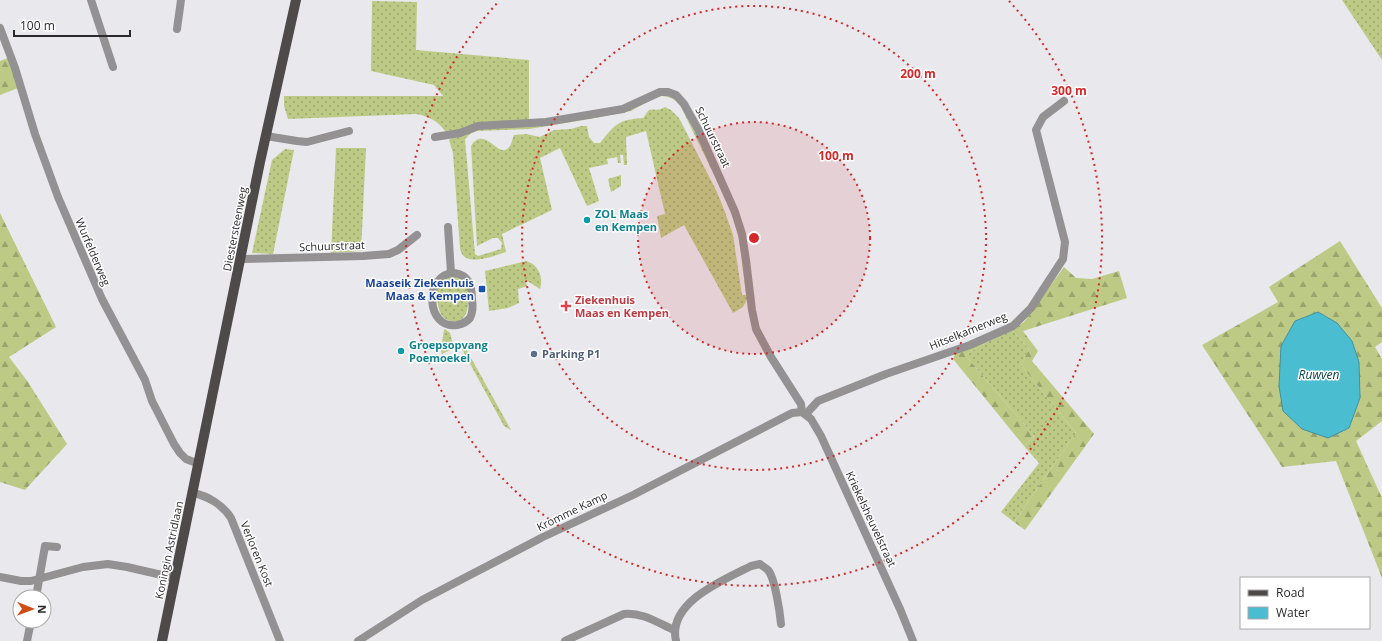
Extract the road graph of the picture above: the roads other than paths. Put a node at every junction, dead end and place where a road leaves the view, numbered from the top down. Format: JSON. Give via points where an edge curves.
{"nodes":[{"id":1,"x":91,"y":0,"type":"edge"},
{"id":2,"x":181,"y":0,"type":"edge"},
{"id":3,"x":296,"y":0,"type":"edge"},
{"id":4,"x":0,"y":28,"type":"edge"},
{"id":5,"x":177,"y":29,"type":"dead end"},
{"id":6,"x":112,"y":67,"type":"dead end"},
{"id":7,"x":1064,"y":101,"type":"dead end"},
{"id":8,"x":349,"y":131,"type":"dead end"},
{"id":9,"x":266,"y":136,"type":"junction"},
{"id":10,"x":435,"y":137,"type":"dead end"},
{"id":11,"x":448,"y":227,"type":"dead end"},
{"id":12,"x":417,"y":235,"type":"dead end"},
{"id":13,"x":241,"y":259,"type":"junction"},
{"id":14,"x":451,"y":274,"type":"junction"},
{"id":15,"x":804,"y":413,"type":"junction"},
{"id":16,"x":199,"y":464,"type":"junction"},
{"id":17,"x":193,"y":493,"type":"junction"},
{"id":18,"x":57,"y":547,"type":"dead end"},
{"id":19,"x":0,"y":577,"type":"edge"},
{"id":20,"x":175,"y":578,"type":"junction"},
{"id":21,"x":40,"y":579,"type":"junction"},
{"id":22,"x":38,"y":589,"type":"edge"},
{"id":23,"x":781,"y":624,"type":"dead end"},
{"id":24,"x":29,"y":629,"type":"edge"},
{"id":25,"x":674,"y":630,"type":"junction"},
{"id":26,"x":27,"y":641,"type":"edge"},
{"id":27,"x":162,"y":641,"type":"edge"},
{"id":28,"x":280,"y":641,"type":"edge"},
{"id":29,"x":358,"y":641,"type":"edge"},
{"id":30,"x":565,"y":641,"type":"edge"},
{"id":31,"x":676,"y":641,"type":"edge"},
{"id":32,"x":913,"y":641,"type":"edge"}],
"edges":[{"from":1,"to":6,"type":"street"},
{"from":2,"to":5,"type":"street"},
{"from":3,"to":9,"type":"main road","name":"Diestersteenweg"},
{"from":4,"to":16,"type":"street","name":"Wurfelderweg","via":[[48,169],[102,299],[145,380],[152,401],[174,444],[186,459]]},
{"from":7,"to":15,"type":"street","name":"Hitselkamerweg","via":[[1043,117],[1036,130],[1065,242],[1063,259],[1031,308],[1013,326],[970,345],[818,401]]},
{"from":8,"to":9,"type":"street","via":[[307,142]]},
{"from":9,"to":13,"type":"main road","name":"Diestersteenweg"},
{"from":10,"to":15,"type":"street","name":"Schuurstraat","via":[[460,133],[478,126],[546,122],[623,108],[660,92],[676,95],[698,129],[735,212],[742,234],[754,322]]},
{"from":11,"to":14,"type":"street"},
{"from":12,"to":13,"type":"street","name":"Schuurstraat","via":[[389,254]]},
{"from":13,"to":16,"type":"main road","name":"Diestersteenweg"},
{"from":14,"to":14,"type":"street","via":[[440,277],[435,283],[433,308],[439,320],[455,325],[470,318],[473,308],[472,291],[465,278]]},
{"from":15,"to":29,"type":"street","name":"Kromme Kamp","via":[[792,413],[633,495],[537,540],[422,600]]},
{"from":15,"to":32,"type":"street","name":"Kriekelsheuvelstraat","via":[[811,419],[821,436]]},
{"from":16,"to":17,"type":"main road","name":"Koningin Astridlaan"},
{"from":17,"to":20,"type":"main road","name":"Koningin Astridlaan"},
{"from":17,"to":28,"type":"street","name":"Verloren Kost","via":[[218,504],[226,511]]},
{"from":18,"to":21,"type":"street","via":[[45,546]]},
{"from":19,"to":21,"type":"street","via":[[21,581]]},
{"from":20,"to":21,"type":"street","via":[[108,564],[83,567]]},
{"from":20,"to":27,"type":"main road","name":"Koningin Astridlaan"},
{"from":21,"to":22,"type":"street"},
{"from":23,"to":25,"type":"street","via":[[774,584],[768,570],[760,564],[697,596],[686,606]]},
{"from":24,"to":26,"type":"street"},
{"from":25,"to":30,"type":"street","via":[[641,615],[624,614]]},
{"from":25,"to":31,"type":"street"}]}
